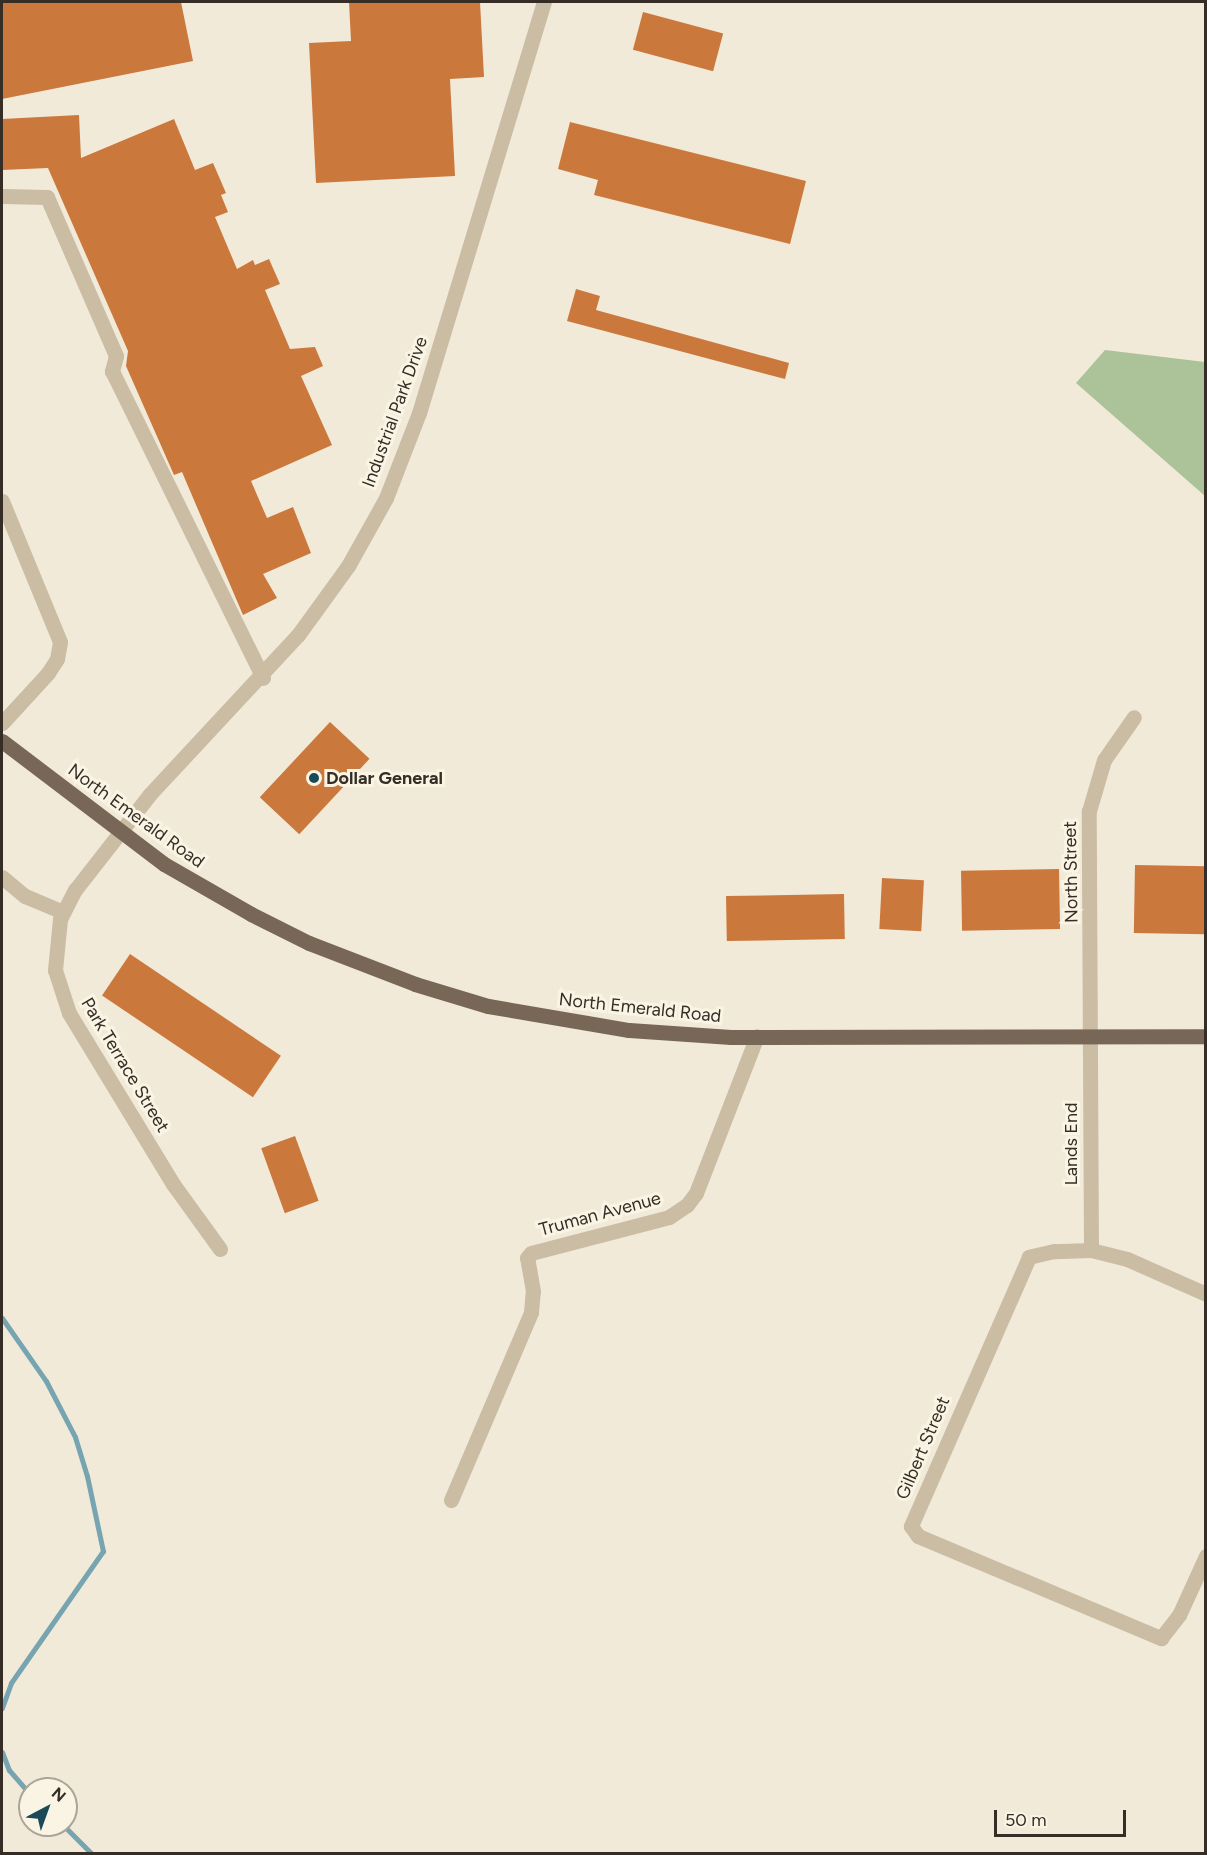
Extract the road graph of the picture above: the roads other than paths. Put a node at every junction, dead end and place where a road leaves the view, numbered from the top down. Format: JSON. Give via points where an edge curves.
{"nodes":[{"id":1,"x":544,"y":2,"type":"edge"},
{"id":2,"x":2,"y":196,"type":"edge"},
{"id":3,"x":2,"y":501,"type":"edge"},
{"id":4,"x":262,"y":678,"type":"junction"},
{"id":5,"x":1134,"y":717,"type":"dead end"},
{"id":6,"x":2,"y":723,"type":"edge"},
{"id":7,"x":2,"y":741,"type":"edge"},
{"id":8,"x":121,"y":829,"type":"junction"},
{"id":9,"x":2,"y":878,"type":"edge"},
{"id":10,"x":63,"y":912,"type":"junction"},
{"id":11,"x":757,"y":1036,"type":"junction"},
{"id":12,"x":1206,"y":1036,"type":"edge"},
{"id":13,"x":1091,"y":1039,"type":"junction"},
{"id":14,"x":220,"y":1249,"type":"dead end"},
{"id":15,"x":1091,"y":1250,"type":"junction"},
{"id":16,"x":1206,"y":1294,"type":"edge"},
{"id":17,"x":451,"y":1500,"type":"dead end"},
{"id":18,"x":1206,"y":1556,"type":"edge"}],
"edges":[{"from":1,"to":4,"type":"street","name":"Industrial Park Drive","via":[[402,461],[348,566]]},
{"from":2,"to":4,"type":"street","via":[[47,197],[116,356],[112,371]]},
{"from":3,"to":6,"type":"street","via":[[60,642],[57,659],[48,673]]},
{"from":4,"to":8,"type":"street","name":"Industrial Park Drive"},
{"from":5,"to":13,"type":"street","name":"North Street","via":[[1104,760],[1090,800]]},
{"from":7,"to":8,"type":"main road","name":"North Emerald Road"},
{"from":8,"to":10,"type":"street","name":"Park Terrace Street"},
{"from":8,"to":11,"type":"main road","name":"North Emerald Road","via":[[164,864],[251,914],[309,943],[415,984],[561,1021],[629,1030]]},
{"from":9,"to":10,"type":"street","via":[[26,896]]},
{"from":10,"to":14,"type":"street","name":"Park Terrace Street","via":[[54,952],[59,986],[69,1014],[173,1184]]},
{"from":11,"to":13,"type":"main road","name":"North Emerald Road"},
{"from":11,"to":17,"type":"street","name":"Truman Avenue","via":[[696,1193],[687,1205],[669,1217],[531,1253],[527,1258],[533,1291],[531,1312]]},
{"from":12,"to":13,"type":"main road","name":"North Emerald Road"},
{"from":13,"to":15,"type":"street","name":"Lands End"},
{"from":15,"to":16,"type":"street","via":[[1127,1259]]},
{"from":15,"to":18,"type":"street","name":"Gilbert Street","via":[[1037,1254],[1026,1261],[910,1526],[918,1536],[1161,1638],[1179,1615]]}]}
